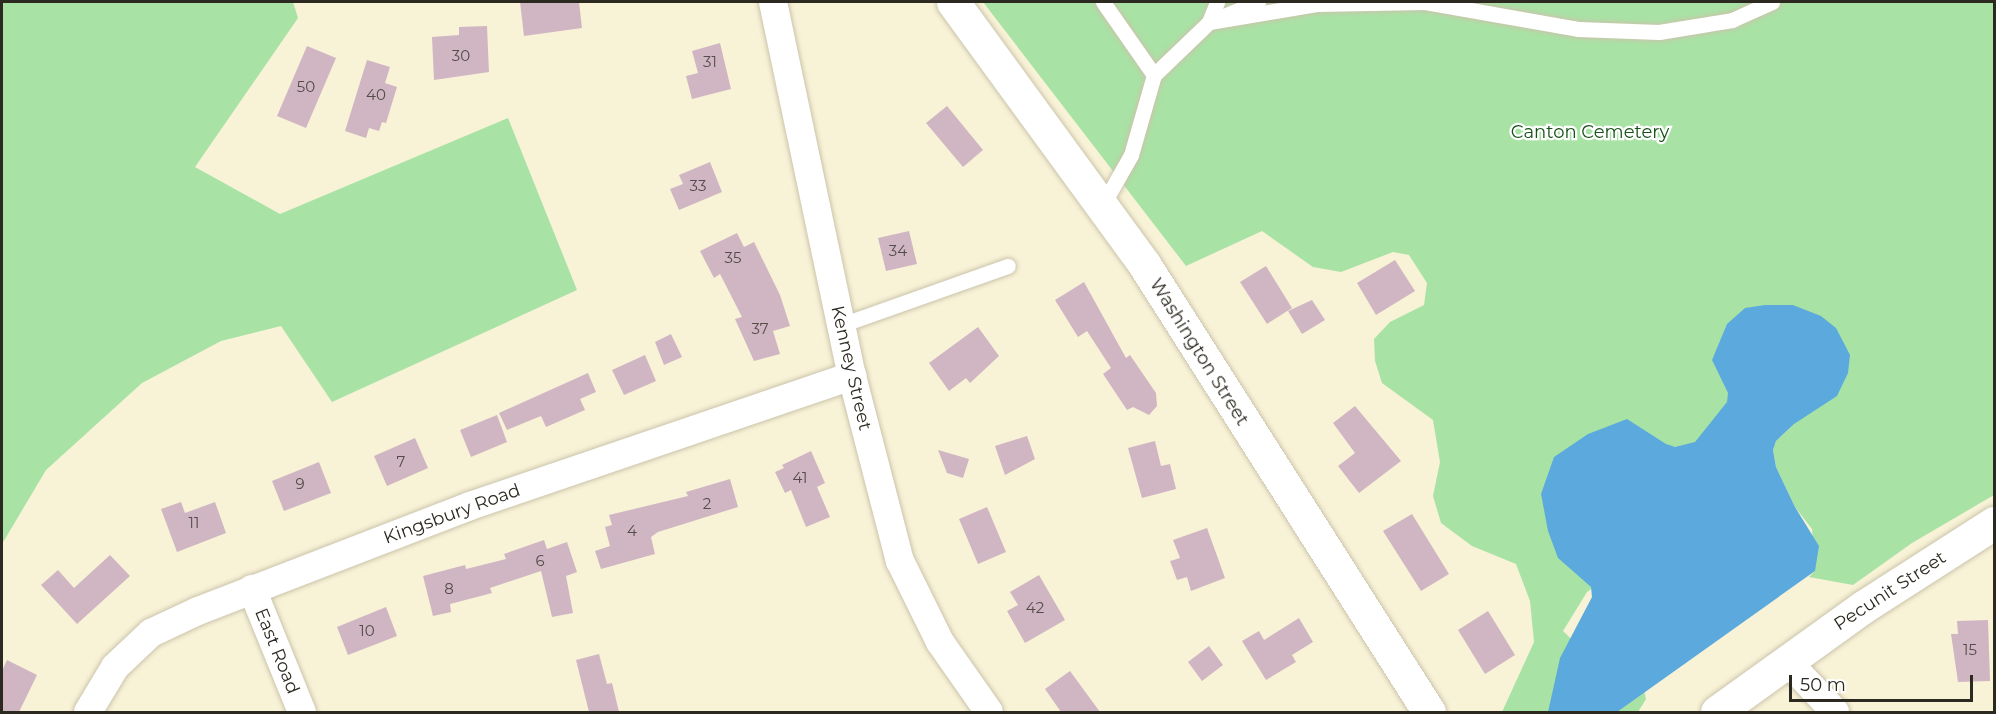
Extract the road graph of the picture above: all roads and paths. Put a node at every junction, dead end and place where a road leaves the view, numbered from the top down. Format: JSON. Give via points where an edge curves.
{"nodes":[{"id":1,"x":773,"y":2,"type":"edge"},
{"id":2,"x":953,"y":2,"type":"edge"},
{"id":3,"x":1103,"y":2,"type":"edge"},
{"id":4,"x":1216,"y":2,"type":"edge"},
{"id":5,"x":1258,"y":2,"type":"edge"},
{"id":6,"x":1772,"y":2,"type":"edge"},
{"id":7,"x":1209,"y":22,"type":"junction"},
{"id":8,"x":1155,"y":75,"type":"junction"},
{"id":9,"x":1102,"y":206,"type":"junction"},
{"id":10,"x":1008,"y":266,"type":"dead end"},
{"id":11,"x":841,"y":325,"type":"junction"},
{"id":12,"x":852,"y":376,"type":"junction"},
{"id":13,"x":1995,"y":523,"type":"edge"},
{"id":14,"x":252,"y":589,"type":"junction"},
{"id":15,"x":1787,"y":661,"type":"junction"},
{"id":16,"x":88,"y":711,"type":"edge"},
{"id":17,"x":302,"y":712,"type":"edge"},
{"id":18,"x":989,"y":712,"type":"edge"},
{"id":19,"x":1429,"y":712,"type":"edge"},
{"id":20,"x":1717,"y":712,"type":"edge"},
{"id":21,"x":1835,"y":712,"type":"edge"}],
"edges":[{"from":1,"to":11,"type":"street","name":"Kenney Street"},
{"from":2,"to":9,"type":"main road","name":"Washington Street"},
{"from":3,"to":8,"type":"lane"},
{"from":4,"to":7,"type":"lane"},
{"from":5,"to":7,"type":"lane"},
{"from":6,"to":7,"type":"lane","via":[[1732,20],[1659,32],[1578,29],[1425,2],[1316,4]]},
{"from":7,"to":8,"type":"lane"},
{"from":8,"to":9,"type":"lane","via":[[1131,154]]},
{"from":9,"to":19,"type":"main road","name":"Washington Street","via":[[1144,264]]},
{"from":10,"to":11,"type":"lane"},
{"from":11,"to":12,"type":"street","name":"Kenney Street"},
{"from":12,"to":14,"type":"street","name":"Kingsbury Road","via":[[470,506]]},
{"from":12,"to":18,"type":"street","name":"Kenney Street","via":[[900,561],[940,642]]},
{"from":13,"to":15,"type":"main road","name":"Pecunit Street"},
{"from":14,"to":16,"type":"street","name":"Kingsbury Road","via":[[151,633],[115,667]]},
{"from":14,"to":17,"type":"street","name":"East Road"},
{"from":15,"to":20,"type":"main road","name":"Pecunit Street"},
{"from":15,"to":21,"type":"street"}]}
